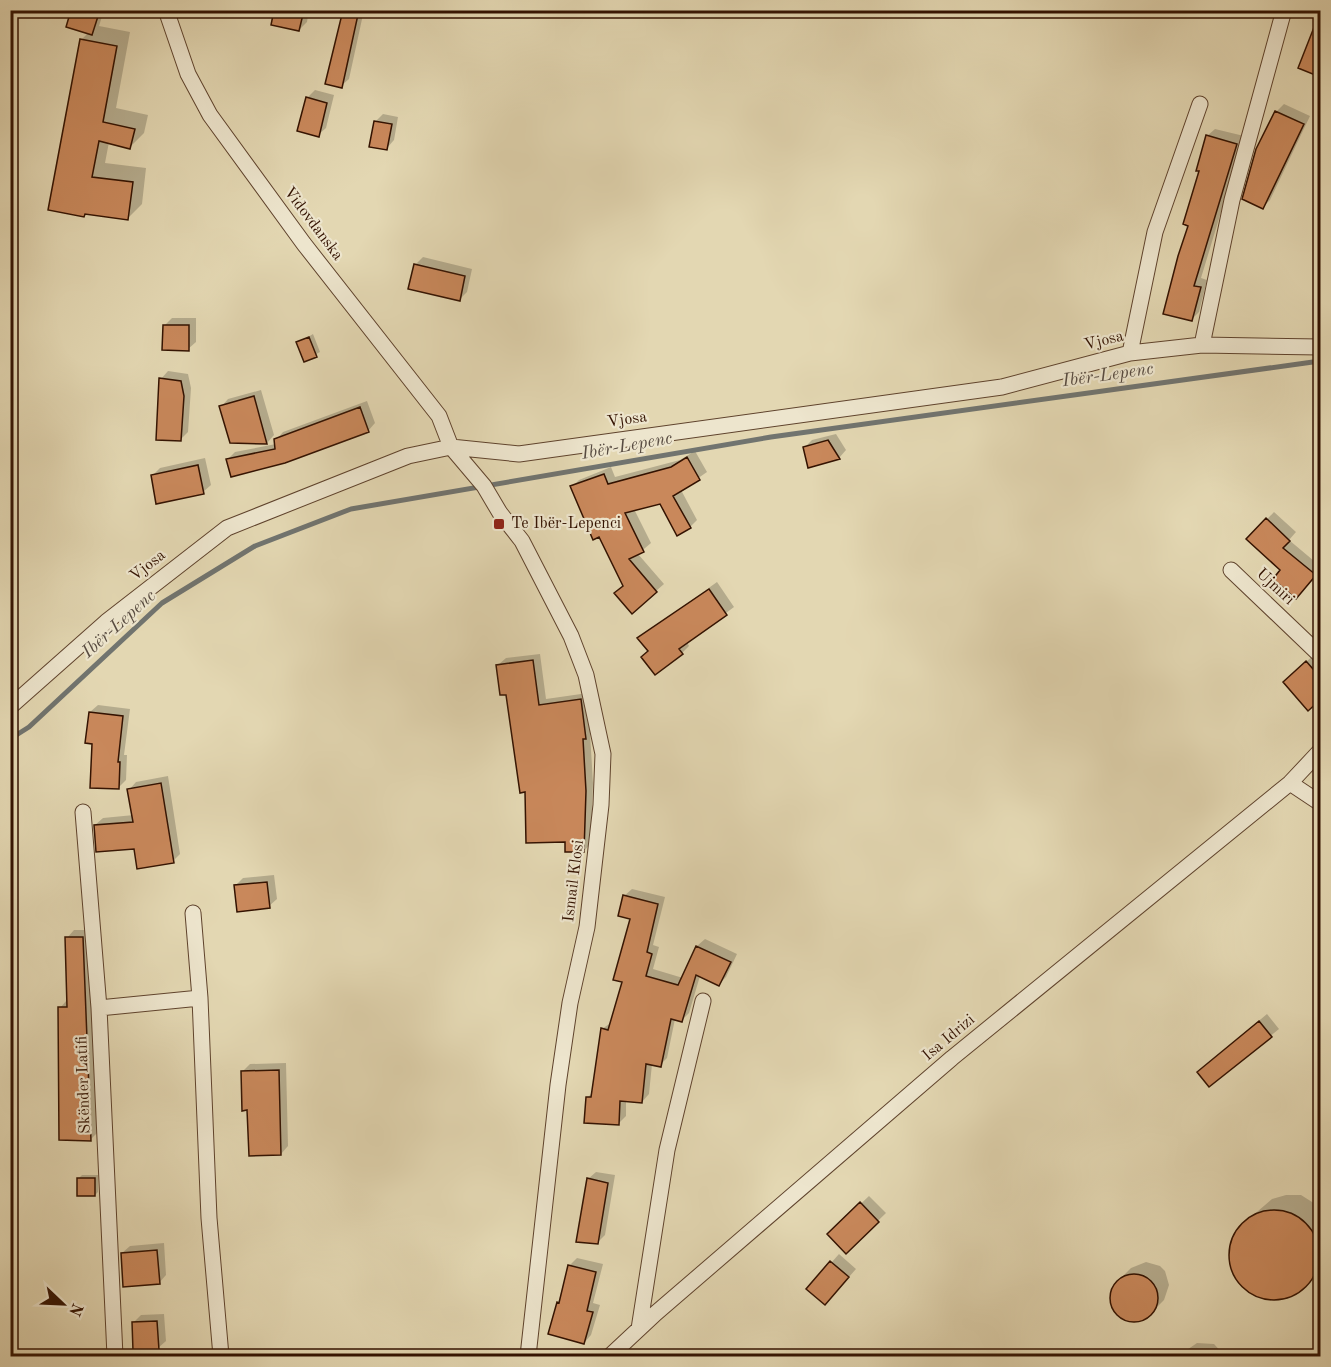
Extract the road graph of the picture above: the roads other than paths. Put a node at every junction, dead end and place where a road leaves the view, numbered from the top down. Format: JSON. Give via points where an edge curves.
{"nodes":[{"id":1,"x":166,"y":10,"type":"edge"},
{"id":2,"x":1284,"y":10,"type":"edge"},
{"id":3,"x":1200,"y":104,"type":"dead end"},
{"id":4,"x":1202,"y":345,"type":"junction"},
{"id":5,"x":1320,"y":347,"type":"edge"},
{"id":6,"x":1130,"y":353,"type":"junction"},
{"id":7,"x":452,"y":447,"type":"junction"},
{"id":8,"x":1231,"y":570,"type":"dead end"},
{"id":9,"x":1320,"y":655,"type":"edge"},
{"id":10,"x":10,"y":707,"type":"edge"},
{"id":11,"x":1320,"y":751,"type":"edge"},
{"id":12,"x":1290,"y":783,"type":"junction"},
{"id":13,"x":1320,"y":802,"type":"edge"},
{"id":14,"x":83,"y":812,"type":"dead end"},
{"id":15,"x":193,"y":913,"type":"dead end"},
{"id":16,"x":200,"y":998,"type":"junction"},
{"id":17,"x":703,"y":1001,"type":"dead end"},
{"id":18,"x":99,"y":1008,"type":"junction"},
{"id":19,"x":639,"y":1329,"type":"junction"},
{"id":20,"x":115,"y":1356,"type":"edge"},
{"id":21,"x":221,"y":1356,"type":"edge"},
{"id":22,"x":528,"y":1356,"type":"edge"},
{"id":23,"x":610,"y":1356,"type":"edge"}],
"edges":[{"from":1,"to":7,"type":"street","name":"Vidovdanska","via":[[188,74],[210,115],[304,244],[439,416]]},
{"from":2,"to":4,"type":"street","via":[[1232,200]]},
{"from":3,"to":6,"type":"street","via":[[1155,232]]},
{"from":4,"to":5,"type":"street","name":"Vjosa"},
{"from":4,"to":6,"type":"street","name":"Vjosa"},
{"from":6,"to":7,"type":"street","name":"Vjosa","via":[[1002,387],[519,454]]},
{"from":7,"to":10,"type":"street","name":"Vjosa","via":[[408,456],[227,528],[106,622]]},
{"from":7,"to":22,"type":"street","name":"Ismail Klosi","via":[[522,541],[571,636],[586,675],[603,754],[587,927],[558,1085]]},
{"from":8,"to":9,"type":"street","name":"Ujmiri"},
{"from":11,"to":12,"type":"street"},
{"from":12,"to":13,"type":"street"},
{"from":12,"to":19,"type":"street","name":"Isa Idrizi","via":[[952,1058]]},
{"from":14,"to":18,"type":"street","name":"Skënder Latifi"},
{"from":15,"to":16,"type":"street"},
{"from":16,"to":18,"type":"street"},
{"from":16,"to":21,"type":"street","via":[[209,1218]]},
{"from":17,"to":19,"type":"street","via":[[667,1150]]},
{"from":18,"to":20,"type":"street","name":"Skënder Latifi"},
{"from":19,"to":23,"type":"street","name":"Isa Idrizi"}]}
